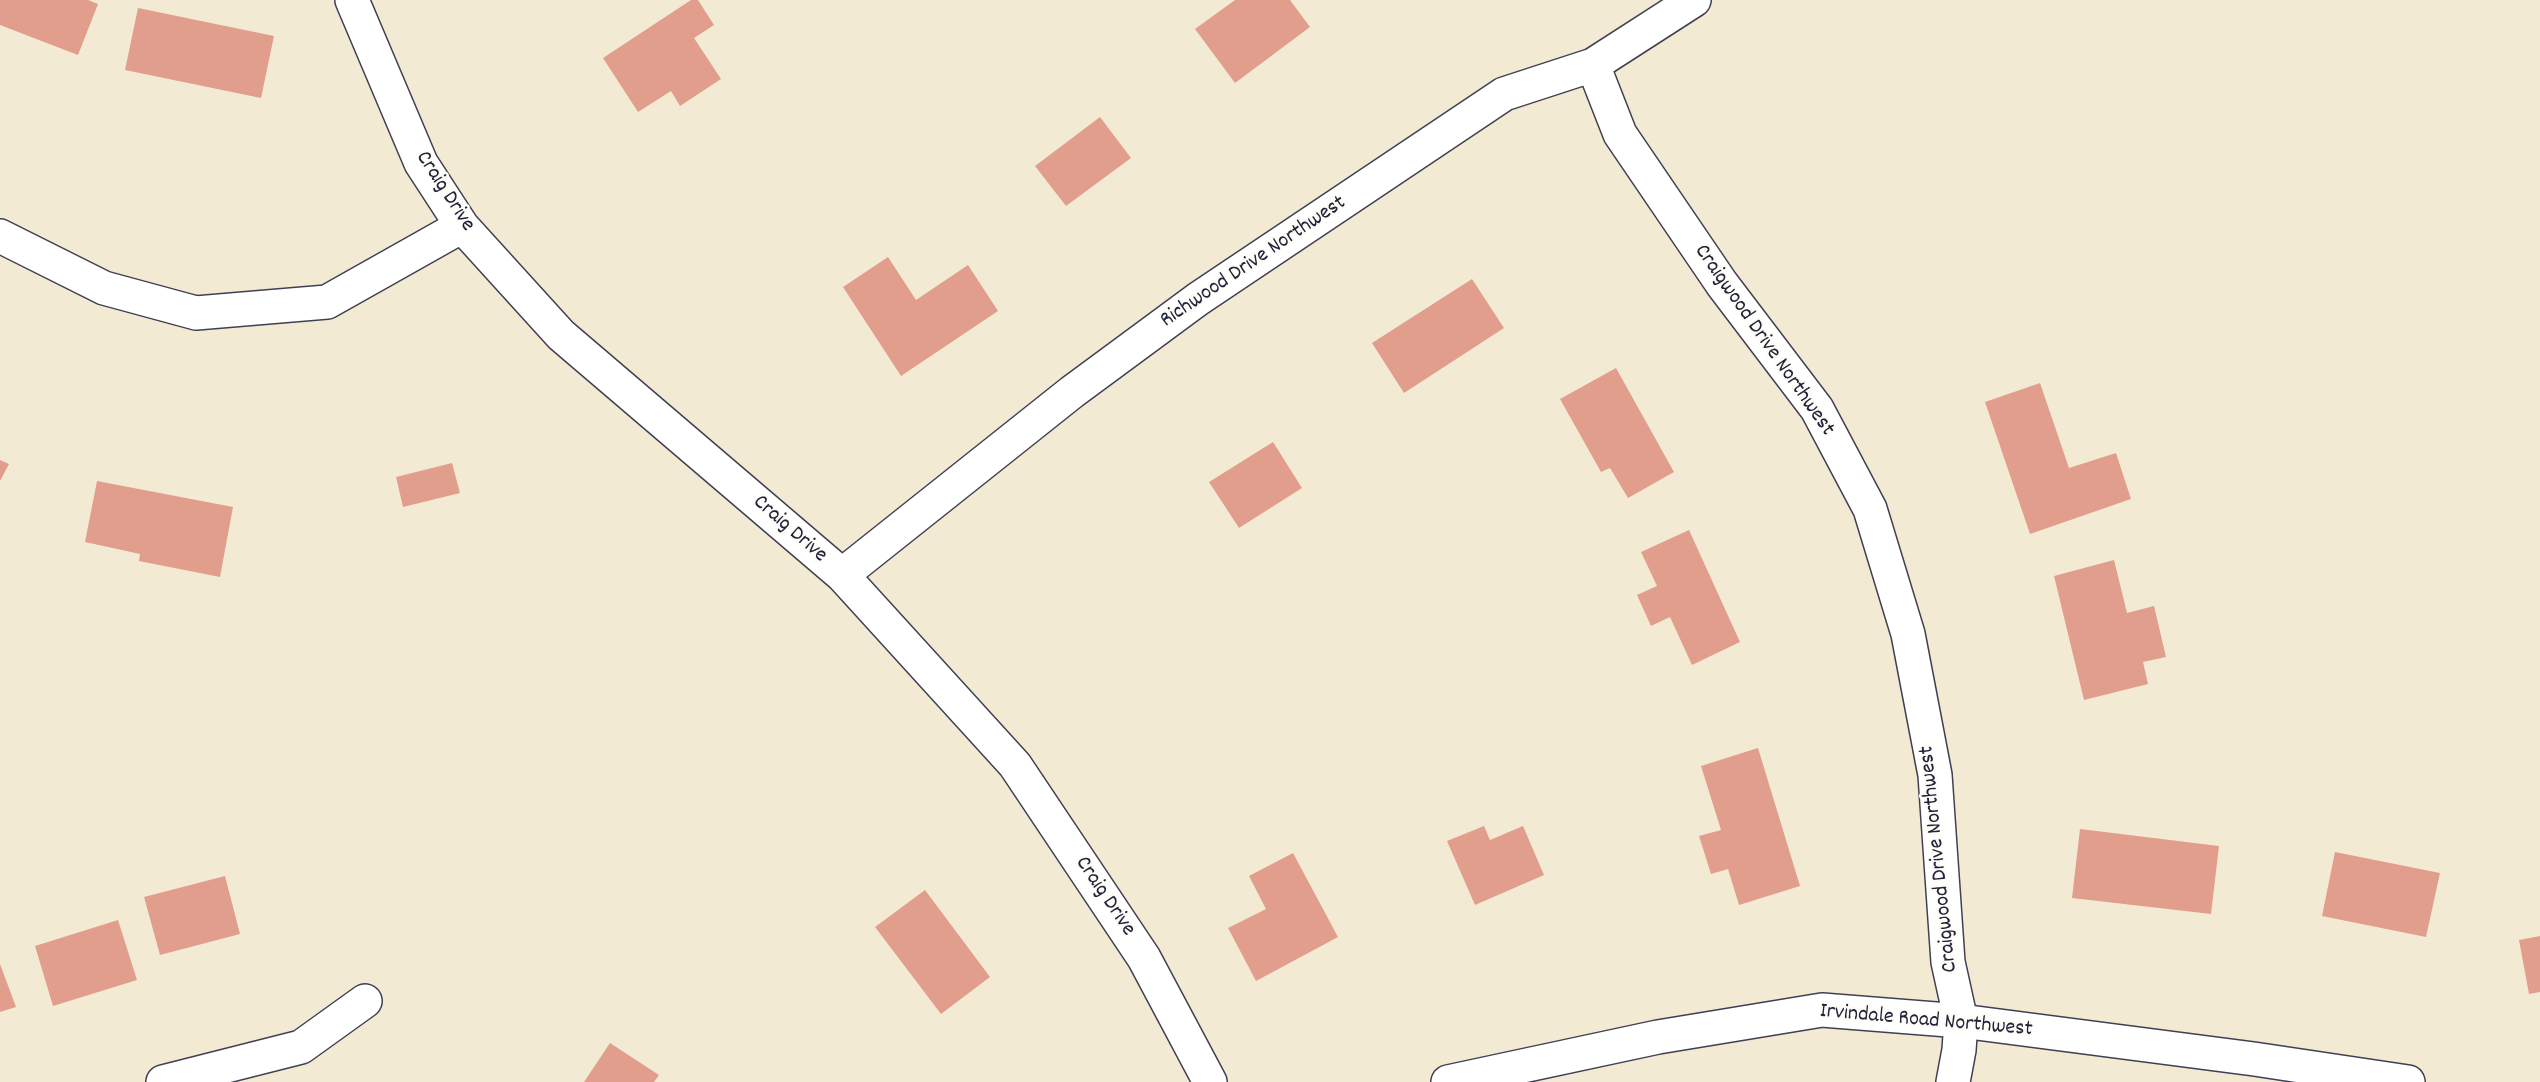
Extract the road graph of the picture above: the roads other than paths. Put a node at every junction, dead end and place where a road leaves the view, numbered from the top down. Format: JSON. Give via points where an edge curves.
{"nodes":[{"id":1,"x":352,"y":0,"type":"edge"},
{"id":2,"x":1694,"y":0,"type":"edge"},
{"id":3,"x":1593,"y":65,"type":"junction"},
{"id":4,"x":462,"y":226,"type":"junction"},
{"id":5,"x":0,"y":236,"type":"edge"},
{"id":6,"x":842,"y":575,"type":"junction"},
{"id":7,"x":365,"y":1001,"type":"dead end"},
{"id":8,"x":1961,"y":1021,"type":"junction"},
{"id":9,"x":163,"y":1082,"type":"edge"},
{"id":10,"x":1210,"y":1082,"type":"edge"},
{"id":11,"x":1448,"y":1082,"type":"edge"},
{"id":12,"x":1953,"y":1082,"type":"edge"},
{"id":13,"x":2408,"y":1082,"type":"edge"}],
"edges":[{"from":1,"to":4,"type":"street","name":"Craig Drive","via":[[421,163]]},
{"from":2,"to":3,"type":"street","name":"Richwood Drive Northwest"},
{"from":3,"to":6,"type":"street","name":"Richwood Drive Northwest","via":[[1504,94],[1218,286],[1072,393]]},
{"from":3,"to":8,"type":"street","name":"Craigwood Drive Northwest","via":[[1620,134],[1722,284],[1817,409],[1870,509],[1908,634],[1935,775],[1948,962]]},
{"from":4,"to":5,"type":"street","via":[[327,302],[196,313],[104,288]]},
{"from":4,"to":6,"type":"street","name":"Craig Drive","via":[[561,335]]},
{"from":6,"to":10,"type":"street","name":"Craig Drive","via":[[1016,765],[1144,958]]},
{"from":7,"to":9,"type":"street","via":[[302,1047]]},
{"from":8,"to":11,"type":"street","name":"Irvindale Road Northwest","via":[[1822,1010],[1658,1037]]},
{"from":8,"to":12,"type":"street","name":"Craigwood Drive Northwest"},
{"from":8,"to":13,"type":"street","name":"Irvindale Road Northwest"}]}
